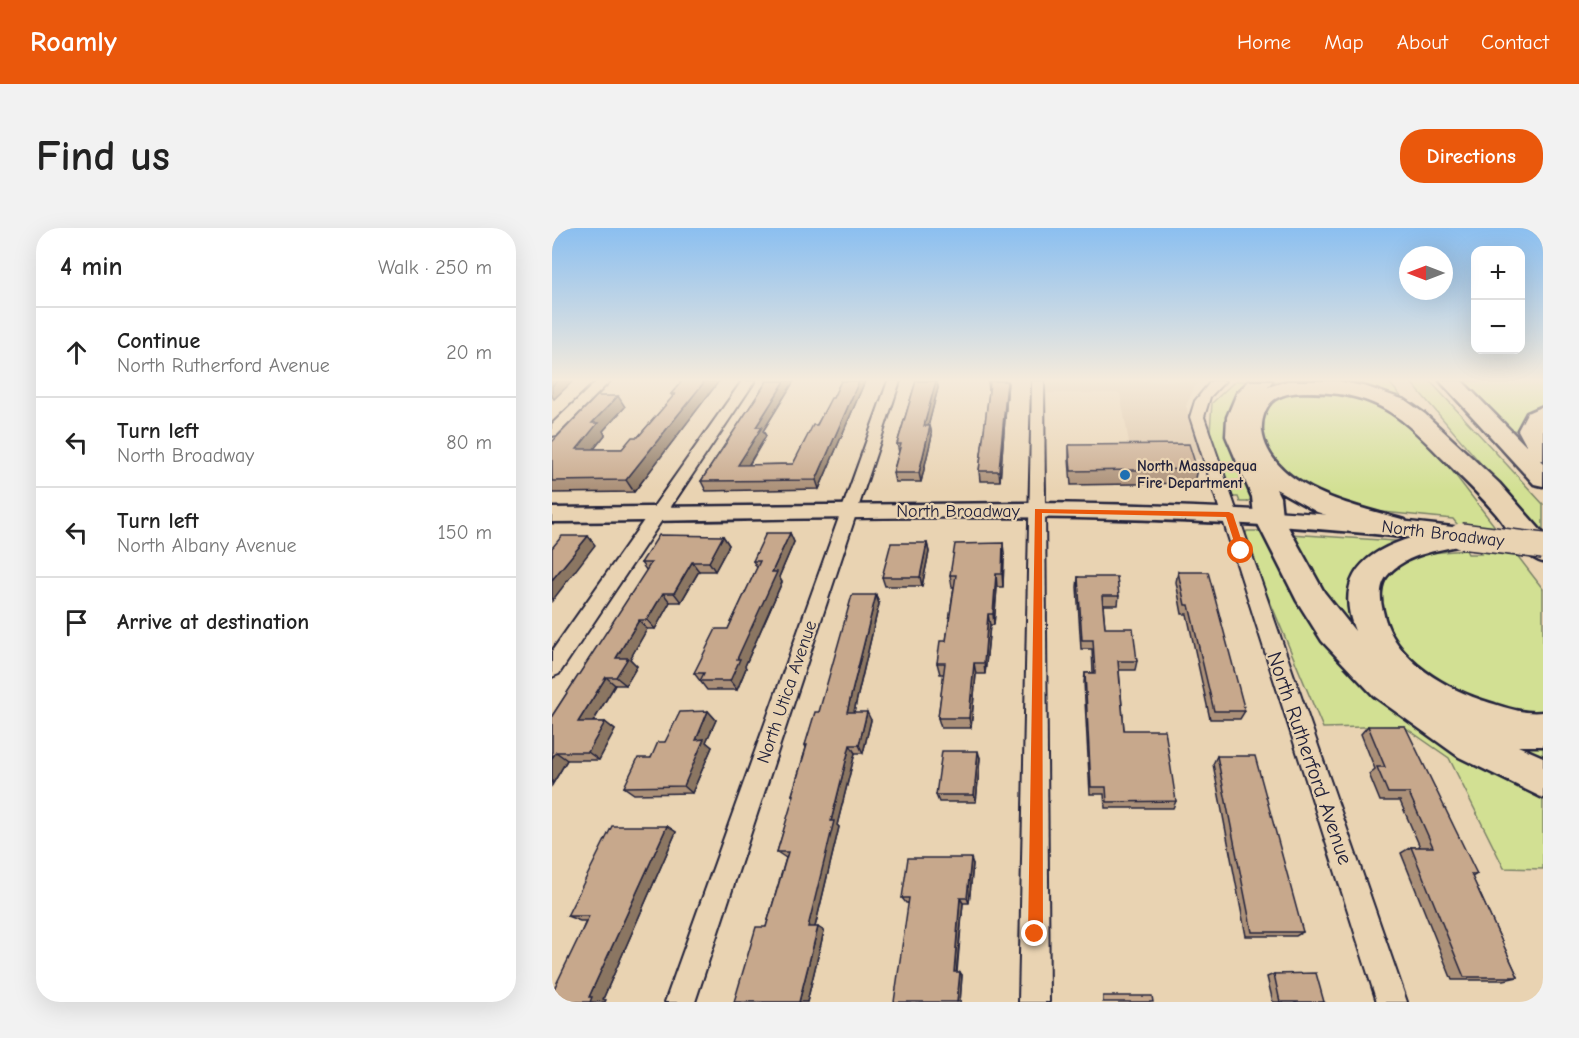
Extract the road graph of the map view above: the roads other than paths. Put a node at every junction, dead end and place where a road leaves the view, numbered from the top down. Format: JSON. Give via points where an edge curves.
{"nodes":[{"id":1,"x":567,"y":417,"type":"edge"},
{"id":2,"x":724,"y":417,"type":"edge"},
{"id":3,"x":882,"y":417,"type":"edge"},
{"id":4,"x":1038,"y":417,"type":"edge"},
{"id":5,"x":1197,"y":417,"type":"edge"},
{"id":6,"x":1239,"y":417,"type":"edge"},
{"id":7,"x":1249,"y":417,"type":"edge"},
{"id":8,"x":1415,"y":417,"type":"edge"},
{"id":9,"x":1431,"y":417,"type":"edge"},
{"id":10,"x":1485,"y":417,"type":"edge"},
{"id":11,"x":1536,"y":417,"type":"edge"},
{"id":12,"x":552,"y":432,"type":"edge"},
{"id":13,"x":1543,"y":453,"type":"edge"},
{"id":14,"x":1543,"y":478,"type":"edge"},
{"id":15,"x":1503,"y":505,"type":"junction"},
{"id":16,"x":1038,"y":511,"type":"junction"},
{"id":17,"x":849,"y":512,"type":"junction"},
{"id":18,"x":658,"y":514,"type":"junction"},
{"id":19,"x":1229,"y":514,"type":"junction"},
{"id":20,"x":552,"y":515,"type":"edge"},
{"id":21,"x":1268,"y":516,"type":"junction"},
{"id":22,"x":1395,"y":527,"type":"junction"},
{"id":23,"x":1461,"y":536,"type":"junction"},
{"id":24,"x":1543,"y":546,"type":"edge"},
{"id":25,"x":1543,"y":552,"type":"edge"},
{"id":26,"x":552,"y":668,"type":"edge"},
{"id":27,"x":1543,"y":729,"type":"edge"},
{"id":28,"x":1543,"y":778,"type":"edge"},
{"id":29,"x":680,"y":1002,"type":"edge"},
{"id":30,"x":1035,"y":1002,"type":"edge"},
{"id":31,"x":1392,"y":1002,"type":"edge"}],
"edges":[{"from":1,"to":12,"type":"street"},
{"from":2,"to":18,"type":"street"},
{"from":3,"to":17,"type":"street","name":"North Utica Avenue"},
{"from":4,"to":16,"type":"street"},
{"from":5,"to":19,"type":"street","name":"North Rutherford Avenue"},
{"from":6,"to":21,"type":"highway","via":[[1238,436],[1266,497]]},
{"from":7,"to":22,"type":"highway","via":[[1250,434],[1268,469],[1295,490],[1329,507]]},
{"from":8,"to":15,"type":"highway"},
{"from":9,"to":15,"type":"highway"},
{"from":10,"to":14,"type":"highway"},
{"from":11,"to":13,"type":"highway","via":[[1530,430]]},
{"from":15,"to":25,"type":"highway"},
{"from":16,"to":17,"type":"main road","name":"North Broadway"},
{"from":16,"to":19,"type":"main road","name":"North Broadway"},
{"from":16,"to":30,"type":"street"},
{"from":17,"to":18,"type":"main road","name":"North Broadway"},
{"from":17,"to":29,"type":"street","name":"North Utica Avenue"},
{"from":18,"to":20,"type":"main road","name":"North Broadway"},
{"from":18,"to":26,"type":"street"},
{"from":19,"to":21,"type":"main road","name":"North Broadway"},
{"from":19,"to":31,"type":"street","name":"North Rutherford Avenue"},
{"from":21,"to":22,"type":"main road","name":"North Broadway"},
{"from":21,"to":28,"type":"highway","via":[[1313,601],[1356,656],[1420,710],[1473,744]]},
{"from":22,"to":23,"type":"main road","name":"North Broadway"},
{"from":23,"to":24,"type":"main road","name":"North Broadway","bridge":true},
{"from":23,"to":27,"type":"highway","via":[[1392,555],[1371,574],[1364,592],[1366,616],[1375,639],[1397,667],[1424,690],[1460,711],[1514,728]]}]}
